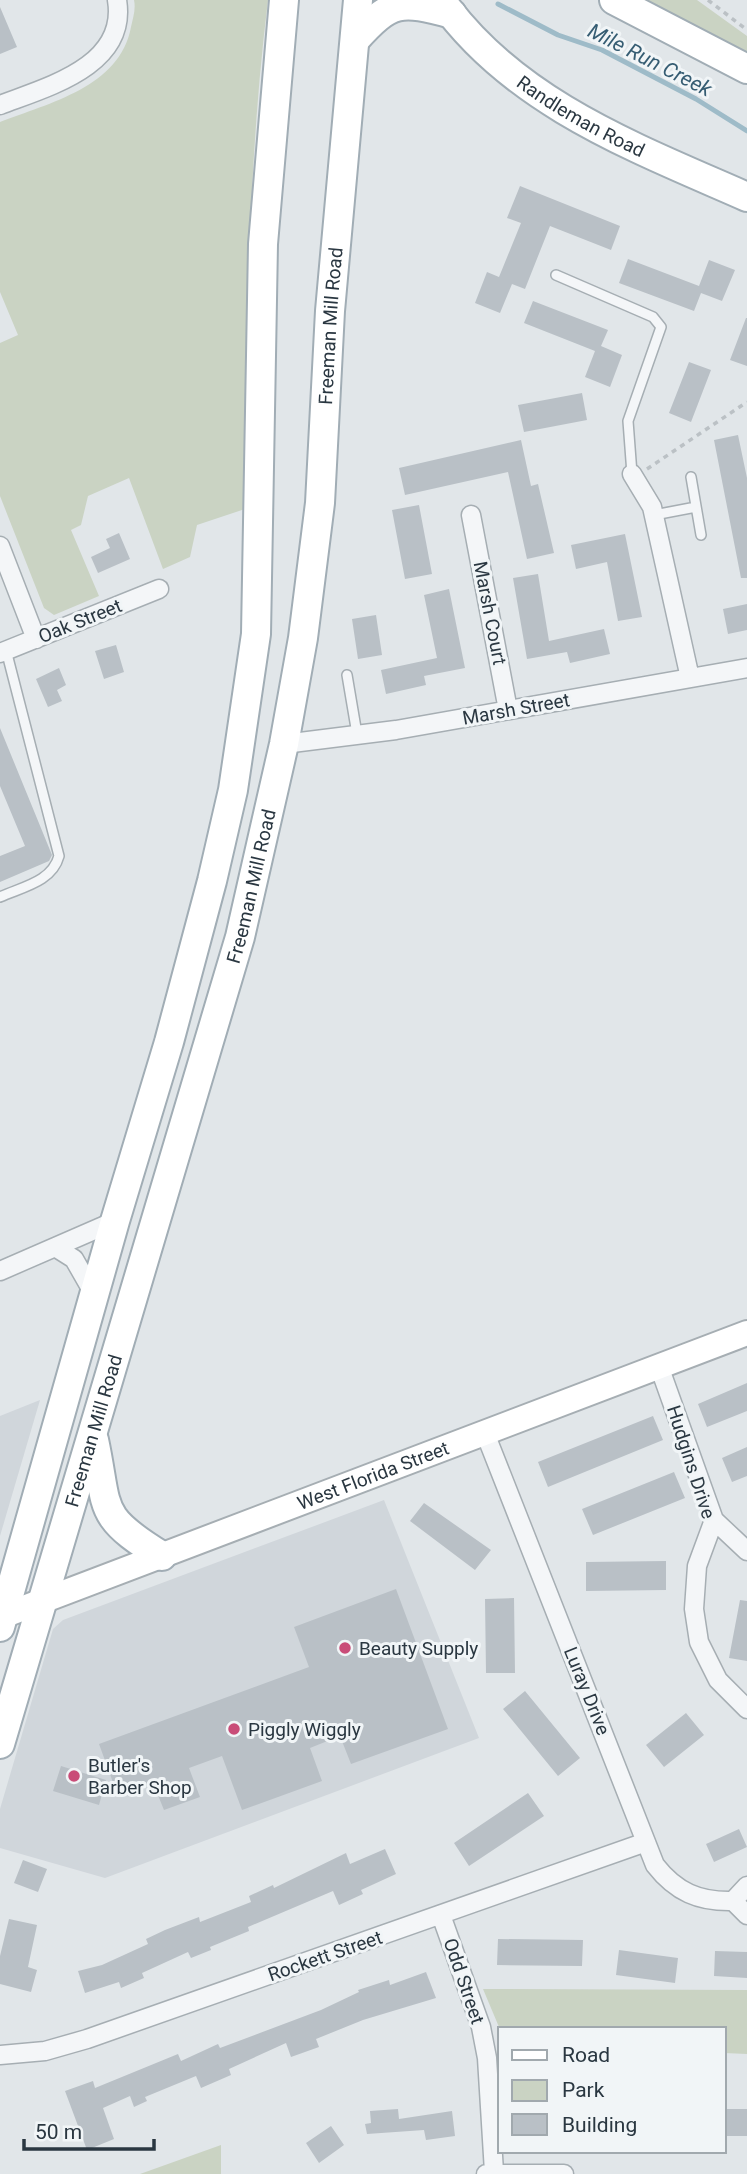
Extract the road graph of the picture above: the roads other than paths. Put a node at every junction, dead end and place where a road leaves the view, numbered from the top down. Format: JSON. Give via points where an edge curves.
{"nodes":[{"id":1,"x":117,"y":0,"type":"edge"},
{"id":2,"x":284,"y":0,"type":"edge"},
{"id":3,"x":358,"y":0,"type":"edge"},
{"id":4,"x":614,"y":0,"type":"edge"},
{"id":5,"x":447,"y":7,"type":"edge"},
{"id":6,"x":355,"y":40,"type":"junction"},
{"id":7,"x":747,"y":69,"type":"edge"},
{"id":8,"x":0,"y":105,"type":"edge"},
{"id":9,"x":747,"y":197,"type":"edge"},
{"id":10,"x":556,"y":275,"type":"dead end"},
{"id":11,"x":633,"y":476,"type":"joint"},
{"id":12,"x":691,"y":477,"type":"dead end"},
{"id":13,"x":696,"y":507,"type":"junction"},
{"id":14,"x":653,"y":511,"type":"junction"},
{"id":15,"x":471,"y":515,"type":"dead end"},
{"id":16,"x":701,"y":535,"type":"dead end"},
{"id":17,"x":0,"y":546,"type":"edge"},
{"id":18,"x":159,"y":589,"type":"dead end"},
{"id":19,"x":36,"y":639,"type":"junction"},
{"id":20,"x":3,"y":652,"type":"edge"},
{"id":21,"x":747,"y":668,"type":"edge"},
{"id":22,"x":347,"y":675,"type":"dead end"},
{"id":23,"x":690,"y":678,"type":"junction"},
{"id":24,"x":508,"y":710,"type":"junction"},
{"id":25,"x":357,"y":734,"type":"junction"},
{"id":26,"x":284,"y":744,"type":"junction"},
{"id":27,"x":0,"y":897,"type":"edge"},
{"id":28,"x":115,"y":1221,"type":"junction"},
{"id":29,"x":55,"y":1247,"type":"junction"},
{"id":30,"x":0,"y":1271,"type":"edge"},
{"id":31,"x":94,"y":1294,"type":"junction"},
{"id":32,"x":747,"y":1333,"type":"edge"},
{"id":33,"x":659,"y":1366,"type":"junction"},
{"id":34,"x":93,"y":1432,"type":"junction"},
{"id":35,"x":485,"y":1433,"type":"junction"},
{"id":36,"x":714,"y":1520,"type":"junction"},
{"id":37,"x":747,"y":1551,"type":"edge"},
{"id":38,"x":162,"y":1556,"type":"junction"},
{"id":39,"x":42,"y":1601,"type":"junction"},
{"id":40,"x":1,"y":1620,"type":"edge"},
{"id":41,"x":747,"y":1709,"type":"edge"},
{"id":42,"x":0,"y":1744,"type":"edge"},
{"id":43,"x":646,"y":1842,"type":"junction"},
{"id":44,"x":747,"y":1886,"type":"edge"},
{"id":45,"x":733,"y":1900,"type":"junction"},
{"id":46,"x":441,"y":1915,"type":"junction"},
{"id":47,"x":747,"y":1915,"type":"edge"},
{"id":48,"x":0,"y":2055,"type":"edge"},
{"id":49,"x":490,"y":2173,"type":"edge"},
{"id":50,"x":564,"y":2174,"type":"edge"}],
"edges":[{"from":1,"to":8,"type":"street","via":[[114,34],[102,55],[68,79]]},
{"from":2,"to":28,"type":"main road","name":"Freeman Mill Road","via":[[263,244],[256,634],[233,790],[212,881]]},
{"from":3,"to":6,"type":"main road","name":"Freeman Mill Road"},
{"from":4,"to":7,"type":"main road"},
{"from":5,"to":6,"type":"main road","via":[[405,0],[389,5]]},
{"from":5,"to":9,"type":"main road","name":"Randleman Road","via":[[491,57],[545,98],[604,134]]},
{"from":6,"to":26,"type":"main road","name":"Freeman Mill Road","via":[[330,311],[320,503]]},
{"from":10,"to":11,"type":"lane","via":[[653,317],[662,327],[628,421]]},
{"from":11,"to":14,"type":"street"},
{"from":12,"to":13,"type":"lane"},
{"from":13,"to":14,"type":"lane"},
{"from":13,"to":16,"type":"lane"},
{"from":14,"to":23,"type":"street"},
{"from":15,"to":24,"type":"street","name":"Marsh Court"},
{"from":17,"to":19,"type":"street"},
{"from":18,"to":19,"type":"street","name":"Oak Street"},
{"from":19,"to":20,"type":"street","name":"Oak Street"},
{"from":20,"to":27,"type":"lane","via":[[59,856],[46,877]]},
{"from":21,"to":23,"type":"street","name":"Marsh Street"},
{"from":22,"to":25,"type":"lane"},
{"from":23,"to":24,"type":"street","name":"Marsh Street"},
{"from":24,"to":25,"type":"street","name":"Marsh Street"},
{"from":25,"to":26,"type":"street","name":"Marsh Street"},
{"from":26,"to":34,"type":"main road","name":"Freeman Mill Road","via":[[240,937]]},
{"from":28,"to":29,"type":"street"},
{"from":28,"to":31,"type":"main road","name":"Freeman Mill Road"},
{"from":29,"to":30,"type":"street"},
{"from":29,"to":31,"type":"street","via":[[74,1259]]},
{"from":31,"to":40,"type":"main road","name":"Freeman Mill Road"},
{"from":32,"to":33,"type":"main road","name":"West Florida Street"},
{"from":33,"to":35,"type":"main road","name":"West Florida Street"},
{"from":33,"to":36,"type":"street","name":"Hudgins Drive"},
{"from":34,"to":38,"type":"main road","via":[[101,1490],[110,1514],[125,1534]]},
{"from":34,"to":39,"type":"main road","name":"Freeman Mill Road"},
{"from":35,"to":38,"type":"main road","name":"West Florida Street"},
{"from":35,"to":43,"type":"street","name":"Luray Drive"},
{"from":36,"to":37,"type":"street"},
{"from":36,"to":41,"type":"street","name":"Hudgins Drive","via":[[697,1566],[694,1609],[699,1642],[718,1680]]},
{"from":38,"to":39,"type":"main road","name":"West Florida Street"},
{"from":39,"to":40,"type":"main road","name":"West Florida Street"},
{"from":39,"to":42,"type":"main road","name":"Freeman Mill Road"},
{"from":43,"to":45,"type":"street","name":"Luray Drive","via":[[655,1865],[680,1891],[700,1899]]},
{"from":43,"to":46,"type":"street","name":"Rockett Street"},
{"from":44,"to":45,"type":"street"},
{"from":45,"to":47,"type":"street"},
{"from":46,"to":48,"type":"street","name":"Rockett Street","via":[[87,2039],[45,2051]]},
{"from":46,"to":49,"type":"street","name":"Odd Street","via":[[481,2027],[487,2058]]},
{"from":49,"to":50,"type":"street"}]}
